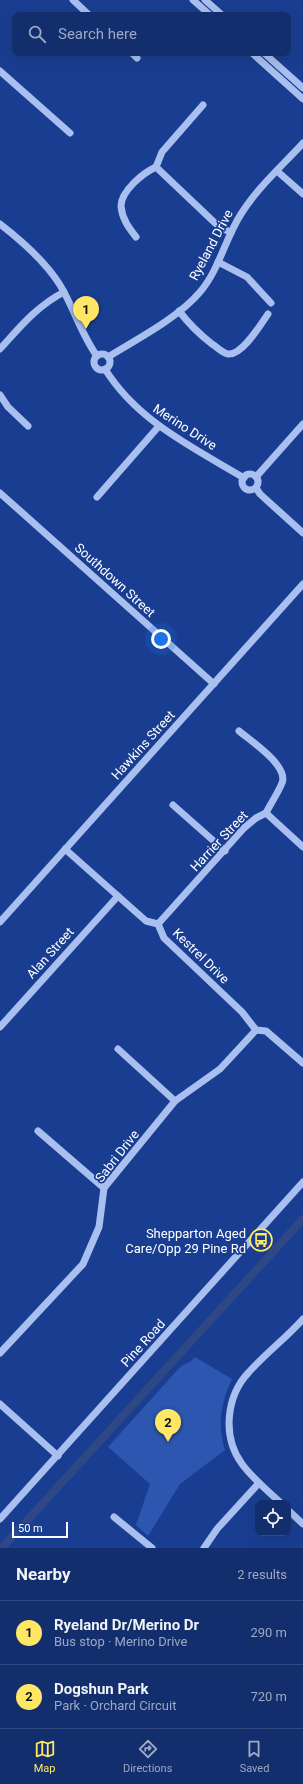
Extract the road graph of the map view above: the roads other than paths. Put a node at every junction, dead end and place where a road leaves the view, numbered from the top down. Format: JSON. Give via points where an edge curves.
{"nodes":[{"id":1,"x":73,"y":0,"type":"edge"},
{"id":2,"x":193,"y":0,"type":"edge"},
{"id":3,"x":205,"y":0,"type":"edge"},
{"id":4,"x":87,"y":12,"type":"edge"},
{"id":5,"x":207,"y":12,"type":"edge"},
{"id":6,"x":219,"y":12,"type":"edge"},
{"id":7,"x":255,"y":56,"type":"edge"},
{"id":8,"x":267,"y":56,"type":"edge"},
{"id":9,"x":0,"y":70,"type":"edge"},
{"id":10,"x":303,"y":88,"type":"edge"},
{"id":11,"x":303,"y":99,"type":"edge"},
{"id":12,"x":203,"y":105,"type":"dead end"},
{"id":13,"x":70,"y":133,"type":"dead end"},
{"id":14,"x":303,"y":143,"type":"edge"},
{"id":15,"x":156,"y":168,"type":"junction"},
{"id":16,"x":277,"y":171,"type":"junction"},
{"id":17,"x":303,"y":194,"type":"edge"},
{"id":18,"x":0,"y":224,"type":"edge"},
{"id":19,"x":231,"y":233,"type":"junction"},
{"id":20,"x":136,"y":237,"type":"dead end"},
{"id":21,"x":218,"y":262,"type":"junction"},
{"id":22,"x":64,"y":292,"type":"junction"},
{"id":23,"x":271,"y":303,"type":"dead end"},
{"id":24,"x":179,"y":311,"type":"junction"},
{"id":25,"x":268,"y":314,"type":"dead end"},
{"id":26,"x":0,"y":349,"type":"edge"},
{"id":27,"x":97,"y":356,"type":"junction"},
{"id":28,"x":108,"y":357,"type":"junction"},
{"id":29,"x":105,"y":370,"type":"junction"},
{"id":30,"x":0,"y":395,"type":"edge"},
{"id":31,"x":303,"y":424,"type":"edge"},
{"id":32,"x":28,"y":426,"type":"dead end"},
{"id":33,"x":160,"y":426,"type":"junction"},
{"id":34,"x":256,"y":477,"type":"junction"},
{"id":35,"x":244,"y":478,"type":"junction"},
{"id":36,"x":256,"y":488,"type":"junction"},
{"id":37,"x":0,"y":493,"type":"edge"},
{"id":38,"x":96,"y":497,"type":"dead end"},
{"id":39,"x":303,"y":532,"type":"edge"},
{"id":40,"x":303,"y":584,"type":"edge"},
{"id":41,"x":214,"y":684,"type":"junction"},
{"id":42,"x":239,"y":731,"type":"dead end"},
{"id":43,"x":173,"y":805,"type":"dead end"},
{"id":44,"x":266,"y":813,"type":"junction"},
{"id":45,"x":303,"y":847,"type":"edge"},
{"id":46,"x":65,"y":849,"type":"junction"},
{"id":47,"x":225,"y":851,"type":"junction"},
{"id":48,"x":118,"y":896,"type":"junction"},
{"id":49,"x":0,"y":922,"type":"edge"},
{"id":50,"x":158,"y":924,"type":"junction"},
{"id":51,"x":0,"y":1027,"type":"edge"},
{"id":52,"x":256,"y":1030,"type":"junction"},
{"id":53,"x":118,"y":1049,"type":"dead end"},
{"id":54,"x":303,"y":1063,"type":"edge"},
{"id":55,"x":175,"y":1101,"type":"junction"},
{"id":56,"x":38,"y":1131,"type":"dead end"},
{"id":57,"x":303,"y":1182,"type":"edge"},
{"id":58,"x":104,"y":1188,"type":"junction"},
{"id":59,"x":303,"y":1319,"type":"edge"},
{"id":60,"x":0,"y":1353,"type":"edge"},
{"id":61,"x":0,"y":1404,"type":"edge"},
{"id":62,"x":58,"y":1456,"type":"junction"},
{"id":63,"x":259,"y":1483,"type":"junction"},
{"id":64,"x":278,"y":1500,"type":"edge"},
{"id":65,"x":291,"y":1513,"type":"edge"},
{"id":66,"x":114,"y":1517,"type":"dead end"},
{"id":67,"x":0,"y":1519,"type":"edge"},
{"id":68,"x":303,"y":1524,"type":"edge"},
{"id":69,"x":152,"y":1548,"type":"edge"},
{"id":70,"x":204,"y":1548,"type":"edge"}],
"edges":[{"from":1,"to":4,"type":"street"},
{"from":2,"to":5,"type":"street"},
{"from":3,"to":6,"type":"street"},
{"from":7,"to":11,"type":"street"},
{"from":8,"to":10,"type":"street"},
{"from":9,"to":13,"type":"street"},
{"from":12,"to":15,"type":"street","via":[[162,152]]},
{"from":14,"to":16,"type":"street","name":"Ryeland Drive"},
{"from":15,"to":19,"type":"street","via":[[215,223]]},
{"from":15,"to":20,"type":"street","via":[[145,172],[137,180],[121,205],[126,223]]},
{"from":16,"to":17,"type":"street"},
{"from":16,"to":19,"type":"street","name":"Ryeland Drive","via":[[246,206]]},
{"from":18,"to":22,"type":"street","via":[[45,265]]},
{"from":19,"to":21,"type":"street","name":"Ryeland Drive"},
{"from":21,"to":23,"type":"street","via":[[247,276]]},
{"from":21,"to":24,"type":"street","name":"Ryeland Drive","via":[[200,292]]},
{"from":22,"to":26,"type":"street","via":[[33,313]]},
{"from":22,"to":27,"type":"street","via":[[87,342]]},
{"from":24,"to":25,"type":"street","via":[[200,335],[228,354],[235,353],[243,346]]},
{"from":24,"to":28,"type":"street","name":"Ryeland Drive"},
{"from":27,"to":28,"type":"street","via":[[104,354]]},
{"from":27,"to":29,"type":"street","via":[[94,363],[96,368]]},
{"from":28,"to":29,"type":"street","via":[[110,364]]},
{"from":29,"to":33,"type":"street","name":"Merino Drive","via":[[126,397]]},
{"from":30,"to":32,"type":"street","via":[[8,407]]},
{"from":31,"to":34,"type":"street"},
{"from":33,"to":35,"type":"street","name":"Merino Drive"},
{"from":33,"to":38,"type":"street"},
{"from":34,"to":35,"type":"street","via":[[251,475]]},
{"from":34,"to":36,"type":"street"},
{"from":35,"to":36,"type":"street","via":[[246,489]]},
{"from":36,"to":39,"type":"street"},
{"from":37,"to":41,"type":"street","name":"Southdown Street"},
{"from":40,"to":41,"type":"street","name":"Hawkins Street"},
{"from":41,"to":46,"type":"street","name":"Hawkins Street"},
{"from":42,"to":44,"type":"street","via":[[280,766],[284,776]]},
{"from":43,"to":47,"type":"street"},
{"from":44,"to":45,"type":"street","name":"Harrier Street"},
{"from":44,"to":47,"type":"street","name":"Harrier Street","via":[[244,828]]},
{"from":46,"to":48,"type":"street","name":"Kestrel Drive"},
{"from":46,"to":49,"type":"street","name":"Hawkins Street"},
{"from":47,"to":50,"type":"street","name":"Harrier Street"},
{"from":48,"to":50,"type":"street","name":"Kestrel Drive","via":[[146,921]]},
{"from":48,"to":51,"type":"street","name":"Alan Street"},
{"from":50,"to":52,"type":"street","name":"Kestrel Drive","via":[[164,938],[242,1012]]},
{"from":52,"to":54,"type":"street","name":"Kestrel Drive","via":[[266,1031]]},
{"from":52,"to":55,"type":"street","name":"Sabri Drive","via":[[220,1069]]},
{"from":53,"to":55,"type":"street"},
{"from":55,"to":58,"type":"street","name":"Sabri Drive"},
{"from":56,"to":58,"type":"street"},
{"from":57,"to":62,"type":"street","name":"Pine Road"},
{"from":58,"to":60,"type":"street","name":"Sabri Drive","via":[[100,1228],[83,1264]]},
{"from":59,"to":63,"type":"street","via":[[248,1372],[235,1393],[230,1408],[230,1436],[235,1451],[241,1464]]},
{"from":61,"to":62,"type":"street"},
{"from":62,"to":67,"type":"street","name":"Pine Road"},
{"from":63,"to":64,"type":"street"},
{"from":63,"to":70,"type":"street","via":[[217,1529]]},
{"from":65,"to":68,"type":"street"},
{"from":66,"to":69,"type":"street"}]}
